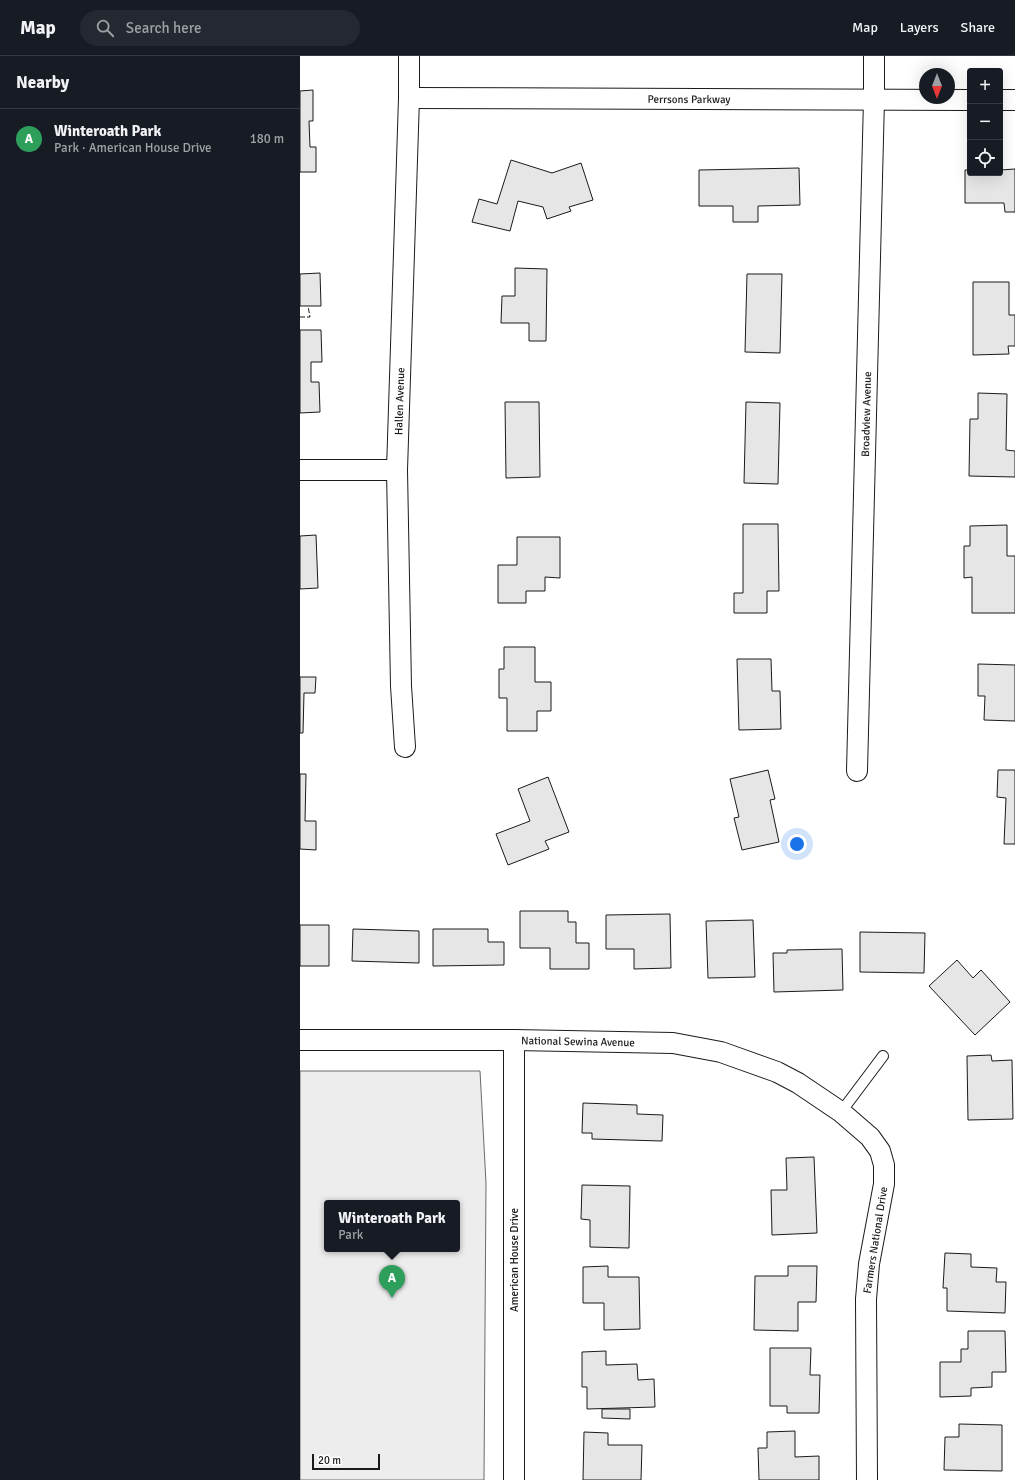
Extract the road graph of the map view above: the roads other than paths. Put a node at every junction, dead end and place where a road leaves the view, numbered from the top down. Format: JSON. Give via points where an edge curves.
{"nodes":[{"id":1,"x":409,"y":56,"type":"edge"},
{"id":2,"x":874,"y":56,"type":"edge"},
{"id":3,"x":409,"y":98,"type":"junction"},
{"id":4,"x":874,"y":99,"type":"junction"},
{"id":5,"x":967,"y":100,"type":"edge"},
{"id":6,"x":1003,"y":100,"type":"edge"},
{"id":7,"x":1015,"y":100,"type":"edge"},
{"id":8,"x":300,"y":470,"type":"edge"},
{"id":9,"x":397,"y":470,"type":"junction"},
{"id":10,"x":404,"y":747,"type":"dead end"},
{"id":11,"x":856,"y":772,"type":"dead end"},
{"id":12,"x":300,"y":1040,"type":"edge"},
{"id":13,"x":514,"y":1040,"type":"junction"},
{"id":14,"x":883,"y":1056,"type":"dead end"},
{"id":15,"x":841,"y":1112,"type":"junction"},
{"id":16,"x":514,"y":1480,"type":"edge"},
{"id":17,"x":867,"y":1480,"type":"edge"}],
"edges":[{"from":1,"to":3,"type":"street","name":"Hallen Avenue"},
{"from":2,"to":4,"type":"street","name":"Broadview Avenue"},
{"from":3,"to":4,"type":"street","name":"Perrsons Parkway"},
{"from":3,"to":9,"type":"street","name":"Hallen Avenue"},
{"from":4,"to":5,"type":"street","name":"Perrsons Parkway"},
{"from":4,"to":11,"type":"street","name":"Broadview Avenue"},
{"from":6,"to":7,"type":"street"},
{"from":8,"to":9,"type":"street"},
{"from":9,"to":10,"type":"street","name":"Hallen Avenue"},
{"from":12,"to":13,"type":"street","name":"National Sewina Avenue"},
{"from":13,"to":15,"type":"street","name":"National Sewina Avenue","via":[[673,1043],[700,1047],[750,1061],[777,1072]]},
{"from":13,"to":16,"type":"street","name":"American House Drive"},
{"from":14,"to":15,"type":"lane"},
{"from":15,"to":17,"type":"street","name":"Farmers National Drive","via":[[870,1137],[880,1151],[884,1165],[884,1184],[869,1264],[866,1298]]}]}
